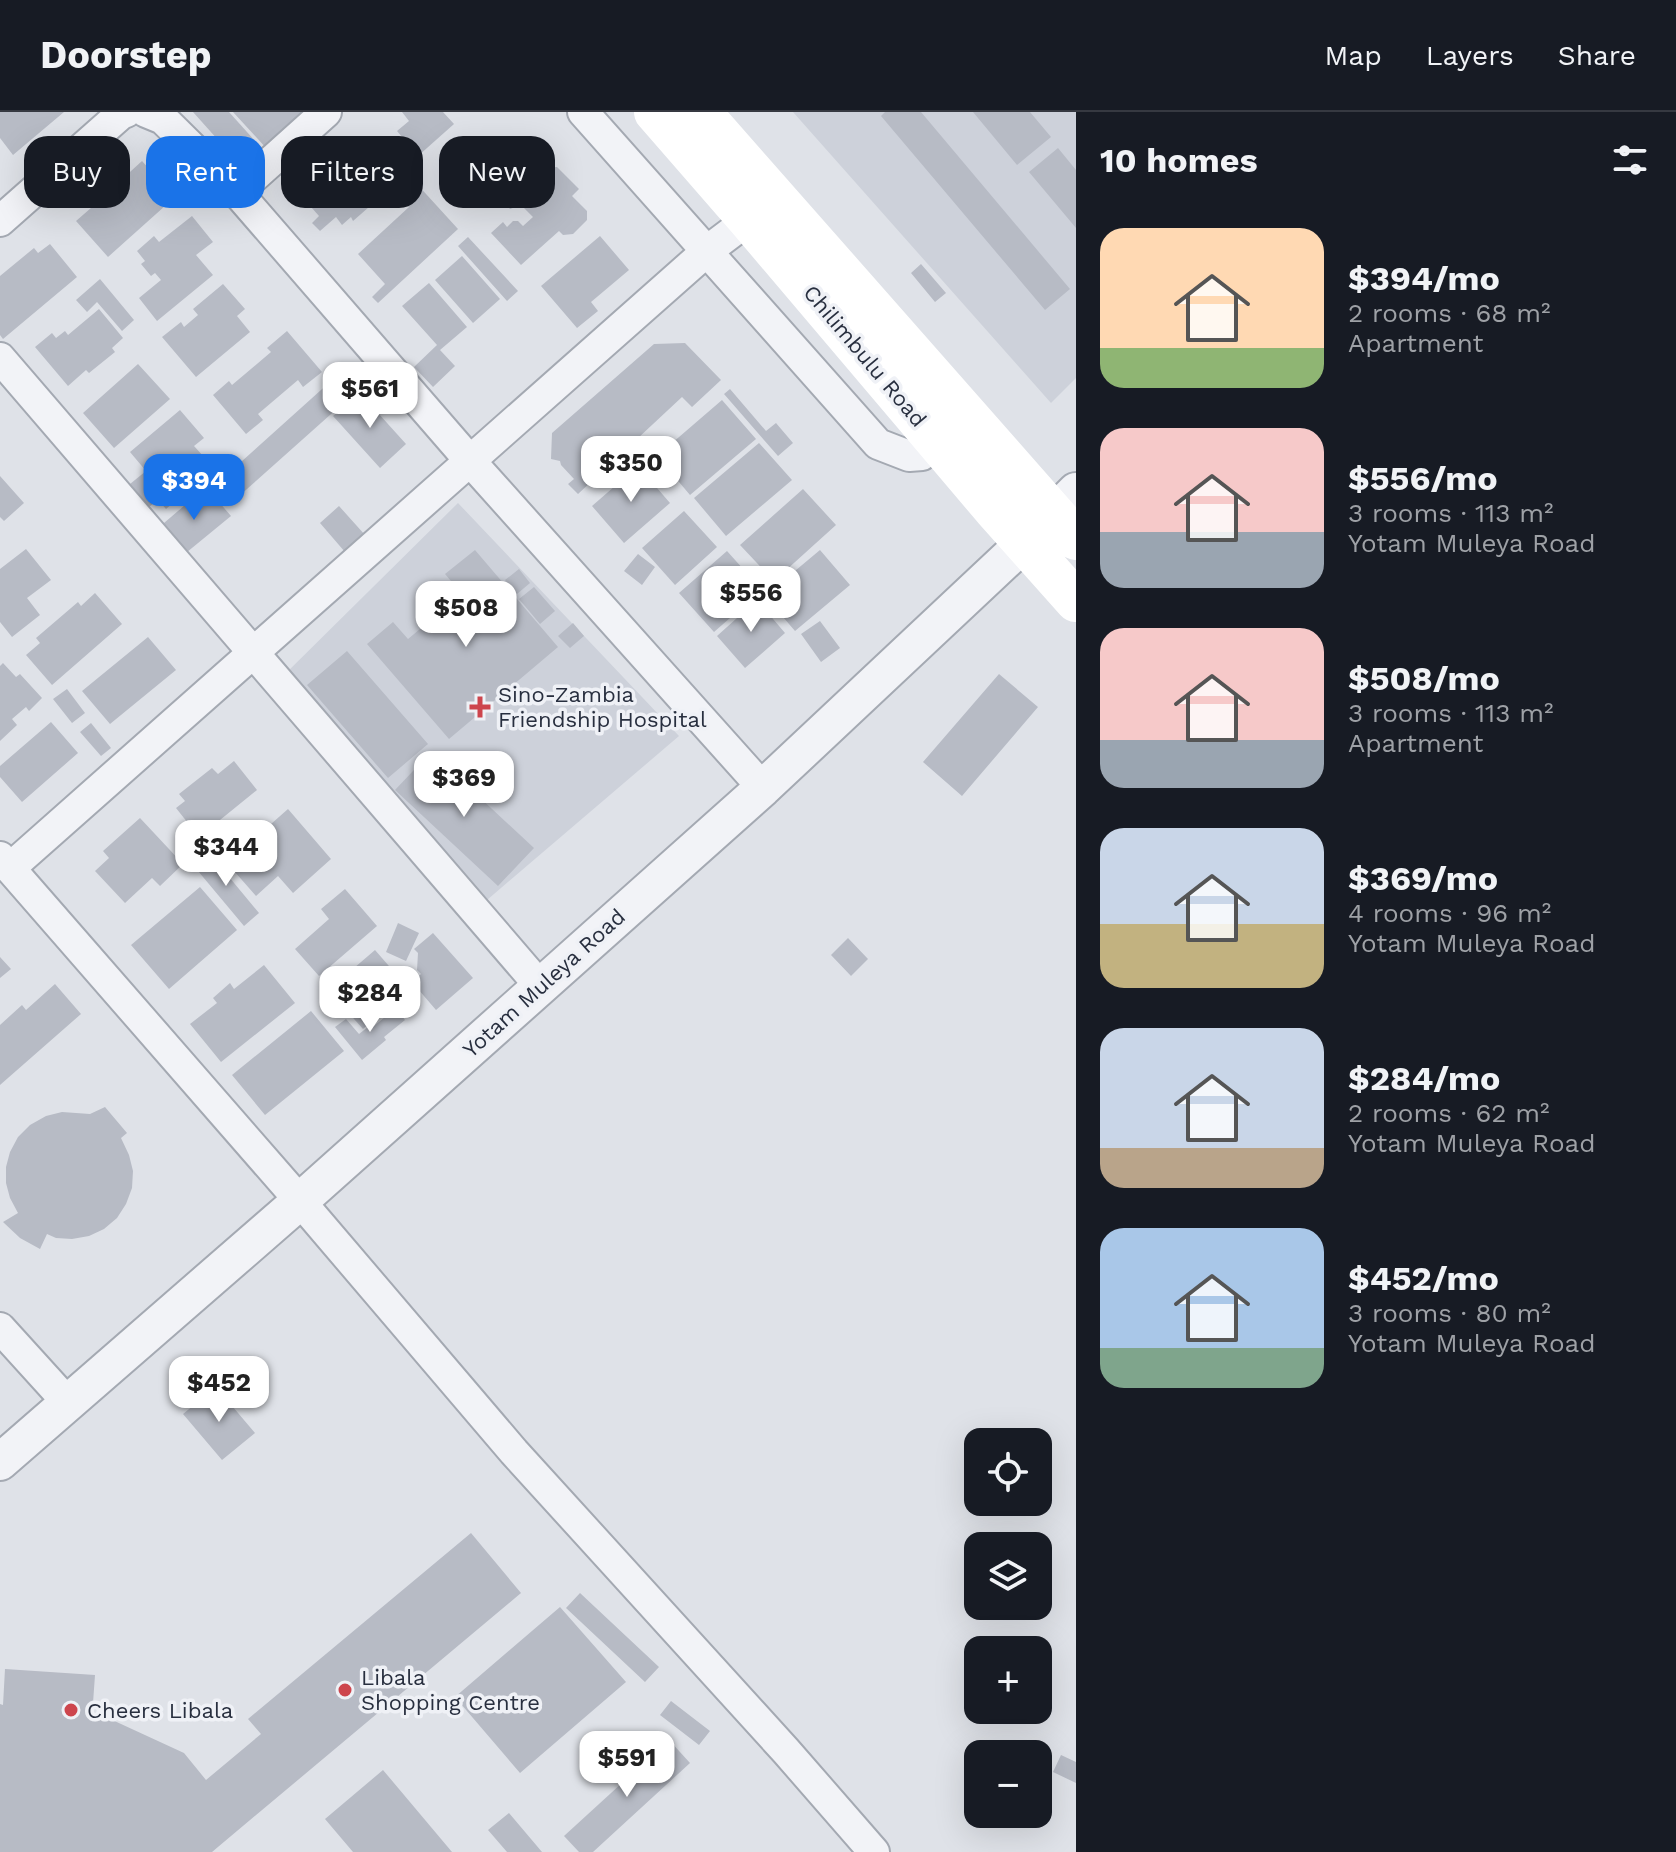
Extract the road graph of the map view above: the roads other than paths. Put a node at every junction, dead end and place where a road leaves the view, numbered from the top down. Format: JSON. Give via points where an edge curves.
{"nodes":[{"id":1,"x":126,"y":112,"type":"edge"},
{"id":2,"x":146,"y":112,"type":"edge"},
{"id":3,"x":326,"y":112,"type":"edge"},
{"id":4,"x":583,"y":112,"type":"edge"},
{"id":5,"x":655,"y":112,"type":"edge"},
{"id":6,"x":700,"y":112,"type":"edge"},
{"id":7,"x":180,"y":136,"type":"edge"},
{"id":8,"x":265,"y":167,"type":"edge"},
{"id":9,"x":251,"y":208,"type":"edge"},
{"id":10,"x":762,"y":209,"type":"junction"},
{"id":11,"x":0,"y":221,"type":"edge"},
{"id":12,"x":707,"y":251,"type":"junction"},
{"id":13,"x":0,"y":358,"type":"edge"},
{"id":14,"x":938,"y":441,"type":"junction"},
{"id":15,"x":471,"y":462,"type":"junction"},
{"id":16,"x":1068,"y":514,"type":"edge"},
{"id":17,"x":1024,"y":543,"type":"junction"},
{"id":18,"x":1076,"y":601,"type":"edge"},
{"id":19,"x":255,"y":652,"type":"junction"},
{"id":20,"x":763,"y":788,"type":"junction"},
{"id":21,"x":5,"y":862,"type":"edge"},
{"id":22,"x":540,"y":986,"type":"junction"},
{"id":23,"x":300,"y":1201,"type":"junction"},
{"id":24,"x":0,"y":1328,"type":"edge"},
{"id":25,"x":69,"y":1404,"type":"junction"},
{"id":26,"x":0,"y":1462,"type":"edge"},
{"id":27,"x":874,"y":1852,"type":"edge"}],
"edges":[{"from":1,"to":11,"type":"street"},
{"from":2,"to":7,"type":"street","via":[[163,119]]},
{"from":3,"to":8,"type":"street"},
{"from":4,"to":12,"type":"street"},
{"from":5,"to":10,"type":"main road","name":"Chilimbulu Road"},
{"from":6,"to":10,"type":"main road","name":"Chilimbulu Road"},
{"from":9,"to":15,"type":"street"},
{"from":10,"to":12,"type":"street"},
{"from":10,"to":14,"type":"main road","name":"Chilimbulu Road"},
{"from":10,"to":16,"type":"main road","name":"Chilimbulu Road"},
{"from":12,"to":14,"type":"street","via":[[878,444],[909,456],[922,455]]},
{"from":12,"to":15,"type":"street"},
{"from":13,"to":19,"type":"street"},
{"from":14,"to":17,"type":"main road","name":"Chilimbulu Road"},
{"from":15,"to":19,"type":"street"},
{"from":15,"to":20,"type":"street"},
{"from":16,"to":17,"type":"street","name":"Yotam Muleya Road"},
{"from":17,"to":18,"type":"main road","name":"Chilimbulu Road"},
{"from":17,"to":20,"type":"street","name":"Yotam Muleya Road"},
{"from":19,"to":21,"type":"street"},
{"from":19,"to":22,"type":"street"},
{"from":20,"to":22,"type":"street","name":"Yotam Muleya Road"},
{"from":21,"to":23,"type":"street"},
{"from":22,"to":23,"type":"street","name":"Yotam Muleya Road"},
{"from":23,"to":25,"type":"street","name":"Yotam Muleya Road"},
{"from":23,"to":27,"type":"street","via":[[514,1452]]},
{"from":24,"to":25,"type":"street"},
{"from":25,"to":26,"type":"street","name":"Yotam Muleya Road"}]}
